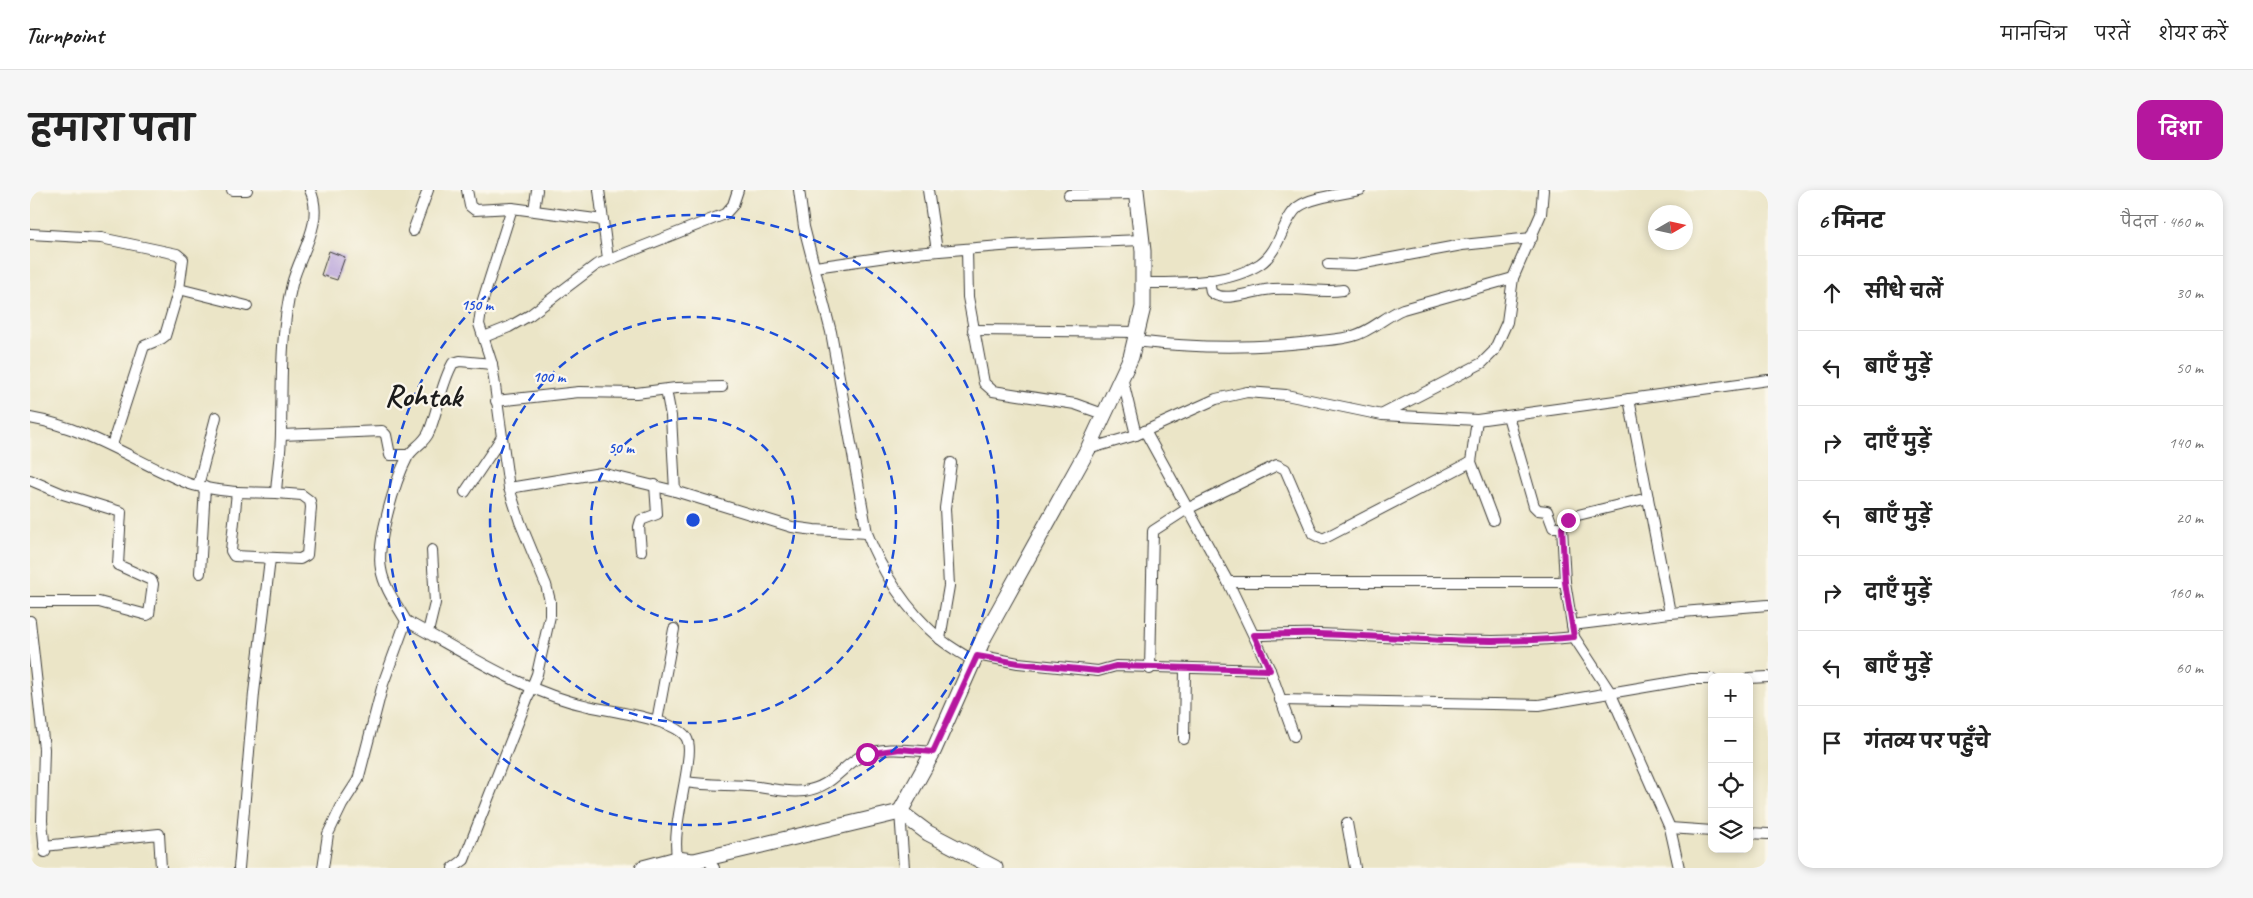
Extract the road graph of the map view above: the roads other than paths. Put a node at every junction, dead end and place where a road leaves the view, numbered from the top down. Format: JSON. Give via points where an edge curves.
{"nodes":[{"id":1,"x":232,"y":190,"type":"edge"},
{"id":2,"x":247,"y":190,"type":"edge"},
{"id":3,"x":310,"y":190,"type":"edge"},
{"id":4,"x":428,"y":190,"type":"edge"},
{"id":5,"x":467,"y":190,"type":"edge"},
{"id":6,"x":537,"y":190,"type":"edge"},
{"id":7,"x":599,"y":190,"type":"edge"},
{"id":8,"x":738,"y":190,"type":"edge"},
{"id":9,"x":799,"y":190,"type":"edge"},
{"id":10,"x":928,"y":190,"type":"edge"},
{"id":11,"x":1360,"y":190,"type":"edge"},
{"id":12,"x":1543,"y":190,"type":"edge"},
{"id":13,"x":1136,"y":192,"type":"edge"},
{"id":14,"x":1069,"y":195,"type":"dead end"},
{"id":15,"x":512,"y":208,"type":"junction"},
{"id":16,"x":534,"y":210,"type":"junction"},
{"id":17,"x":603,"y":220,"type":"junction"},
{"id":18,"x":413,"y":231,"type":"dead end"},
{"id":19,"x":30,"y":234,"type":"edge"},
{"id":20,"x":1532,"y":238,"type":"junction"},
{"id":21,"x":1142,"y":240,"type":"junction"},
{"id":22,"x":967,"y":249,"type":"junction"},
{"id":23,"x":937,"y":251,"type":"junction"},
{"id":24,"x":608,"y":259,"type":"junction"},
{"id":25,"x":1328,"y":264,"type":"dead end"},
{"id":26,"x":815,"y":267,"type":"junction"},
{"id":27,"x":1513,"y":278,"type":"junction"},
{"id":28,"x":1209,"y":280,"type":"junction"},
{"id":29,"x":1144,"y":283,"type":"junction"},
{"id":30,"x":179,"y":289,"type":"junction"},
{"id":31,"x":1343,"y":290,"type":"dead end"},
{"id":32,"x":247,"y":306,"type":"dead end"},
{"id":33,"x":973,"y":330,"type":"junction"},
{"id":34,"x":1136,"y":336,"type":"junction"},
{"id":35,"x":484,"y":337,"type":"junction"},
{"id":36,"x":492,"y":364,"type":"junction"},
{"id":37,"x":1122,"y":376,"type":"junction"},
{"id":38,"x":1768,"y":380,"type":"edge"},
{"id":39,"x":722,"y":387,"type":"dead end"},
{"id":40,"x":666,"y":390,"type":"junction"},
{"id":41,"x":1629,"y":398,"type":"junction"},
{"id":42,"x":496,"y":402,"type":"junction"},
{"id":43,"x":1103,"y":414,"type":"junction"},
{"id":44,"x":1382,"y":415,"type":"junction"},
{"id":45,"x":1508,"y":416,"type":"junction"},
{"id":46,"x":216,"y":417,"type":"dead end"},
{"id":47,"x":30,"y":418,"type":"edge"},
{"id":48,"x":1477,"y":420,"type":"junction"},
{"id":49,"x":1140,"y":433,"type":"junction"},
{"id":50,"x":281,"y":435,"type":"junction"},
{"id":51,"x":502,"y":436,"type":"junction"},
{"id":52,"x":112,"y":445,"type":"junction"},
{"id":53,"x":1088,"y":449,"type":"junction"},
{"id":54,"x":408,"y":455,"type":"junction"},
{"id":55,"x":1471,"y":462,"type":"junction"},
{"id":56,"x":950,"y":463,"type":"dead end"},
{"id":57,"x":30,"y":480,"type":"edge"},
{"id":58,"x":655,"y":485,"type":"junction"},
{"id":59,"x":202,"y":487,"type":"junction"},
{"id":60,"x":510,"y":488,"type":"junction"},
{"id":61,"x":675,"y":491,"type":"junction"},
{"id":62,"x":237,"y":492,"type":"junction"},
{"id":63,"x":465,"y":492,"type":"dead end"},
{"id":64,"x":276,"y":493,"type":"junction"},
{"id":65,"x":1648,"y":498,"type":"junction"},
{"id":66,"x":1187,"y":509,"type":"junction"},
{"id":67,"x":1493,"y":520,"type":"dead end"},
{"id":68,"x":1562,"y":527,"type":"junction"},
{"id":69,"x":867,"y":533,"type":"junction"},
{"id":70,"x":432,"y":550,"type":"dead end"},
{"id":71,"x":640,"y":552,"type":"dead end"},
{"id":72,"x":270,"y":559,"type":"junction"},
{"id":73,"x":200,"y":573,"type":"dead end"},
{"id":74,"x":1228,"y":582,"type":"junction"},
{"id":75,"x":1565,"y":582,"type":"junction"},
{"id":76,"x":30,"y":602,"type":"edge"},
{"id":77,"x":1768,"y":605,"type":"edge"},
{"id":78,"x":1670,"y":613,"type":"junction"},
{"id":79,"x":406,"y":620,"type":"junction"},
{"id":80,"x":30,"y":621,"type":"edge"},
{"id":81,"x":1572,"y":624,"type":"junction"},
{"id":82,"x":674,"y":629,"type":"dead end"},
{"id":83,"x":428,"y":632,"type":"junction"},
{"id":84,"x":1254,"y":635,"type":"junction"},
{"id":85,"x":1574,"y":637,"type":"junction"},
{"id":86,"x":940,"y":639,"type":"junction"},
{"id":87,"x":976,"y":659,"type":"junction"},
{"id":88,"x":1150,"y":669,"type":"junction"},
{"id":89,"x":1185,"y":670,"type":"junction"},
{"id":90,"x":1270,"y":670,"type":"junction"},
{"id":91,"x":1768,"y":677,"type":"edge"},
{"id":92,"x":1708,"y":678,"type":"edge"},
{"id":93,"x":1753,"y":678,"type":"edge"},
{"id":94,"x":532,"y":688,"type":"junction"},
{"id":95,"x":1610,"y":692,"type":"junction"},
{"id":96,"x":1280,"y":700,"type":"junction"},
{"id":97,"x":657,"y":721,"type":"junction"},
{"id":98,"x":1294,"y":736,"type":"dead end"},
{"id":99,"x":1184,"y":738,"type":"dead end"},
{"id":100,"x":933,"y":752,"type":"junction"},
{"id":101,"x":686,"y":782,"type":"junction"},
{"id":102,"x":900,"y":812,"type":"junction"},
{"id":103,"x":1347,"y":823,"type":"dead end"},
{"id":104,"x":1670,"y":828,"type":"junction"},
{"id":105,"x":1708,"y":830,"type":"edge"},
{"id":106,"x":1753,"y":833,"type":"edge"},
{"id":107,"x":1768,"y":834,"type":"edge"},
{"id":108,"x":705,"y":863,"type":"edge"},
{"id":109,"x":679,"y":865,"type":"edge"},
{"id":110,"x":161,"y":868,"type":"edge"},
{"id":111,"x":239,"y":868,"type":"edge"},
{"id":112,"x":323,"y":868,"type":"edge"},
{"id":113,"x":453,"y":868,"type":"edge"},
{"id":114,"x":643,"y":868,"type":"edge"},
{"id":115,"x":904,"y":868,"type":"edge"},
{"id":116,"x":996,"y":868,"type":"edge"},
{"id":117,"x":1355,"y":868,"type":"edge"},
{"id":118,"x":1679,"y":868,"type":"edge"}],
"edges":[{"from":1,"to":2,"type":"street"},
{"from":3,"to":50,"type":"street","via":[[315,203],[314,228],[292,284],[284,322]]},
{"from":4,"to":18,"type":"street"},
{"from":5,"to":15,"type":"street","via":[[472,209]]},
{"from":6,"to":16,"type":"street"},
{"from":7,"to":17,"type":"street"},
{"from":8,"to":24,"type":"street","via":[[733,205],[724,214]]},
{"from":9,"to":26,"type":"street","via":[[804,227]]},
{"from":10,"to":23,"type":"street"},
{"from":11,"to":28,"type":"street","via":[[1303,204],[1291,215],[1272,254],[1260,264],[1243,272]]},
{"from":12,"to":20,"type":"street","via":[[1541,214]]},
{"from":13,"to":14,"type":"street"},
{"from":13,"to":21,"type":"street"},
{"from":15,"to":16,"type":"street"},
{"from":15,"to":35,"type":"street","via":[[482,303],[479,324]]},
{"from":16,"to":17,"type":"street"},
{"from":17,"to":24,"type":"street"},
{"from":19,"to":30,"type":"street","via":[[101,238],[178,254],[184,263]]},
{"from":20,"to":25,"type":"street","via":[[1462,245],[1354,265]]},
{"from":20,"to":27,"type":"street"},
{"from":21,"to":22,"type":"street"},
{"from":21,"to":29,"type":"street"},
{"from":22,"to":23,"type":"street"},
{"from":22,"to":33,"type":"street","via":[[967,283]]},
{"from":23,"to":26,"type":"street"},
{"from":24,"to":35,"type":"street","via":[[530,314]]},
{"from":26,"to":69,"type":"street","via":[[831,332]]},
{"from":27,"to":34,"type":"street","via":[[1403,308],[1352,337],[1285,345],[1210,347],[1176,346]]},
{"from":27,"to":44,"type":"street","via":[[1507,322],[1494,351],[1482,363]]},
{"from":28,"to":29,"type":"street"},
{"from":28,"to":31,"type":"street","via":[[1211,292],[1221,297],[1282,288]]},
{"from":29,"to":34,"type":"street","via":[[1143,307]]},
{"from":30,"to":32,"type":"street"},
{"from":30,"to":52,"type":"street","via":[[165,336],[144,346]]},
{"from":33,"to":34,"type":"street"},
{"from":33,"to":43,"type":"street","via":[[984,383],[988,388],[1075,404]]},
{"from":34,"to":37,"type":"street"},
{"from":35,"to":36,"type":"street"},
{"from":36,"to":42,"type":"street"},
{"from":36,"to":54,"type":"street","via":[[453,363],[429,432],[423,443]]},
{"from":37,"to":43,"type":"street"},
{"from":37,"to":49,"type":"street"},
{"from":38,"to":41,"type":"street"},
{"from":39,"to":40,"type":"street"},
{"from":40,"to":42,"type":"street","via":[[579,392]]},
{"from":40,"to":61,"type":"street","via":[[671,416]]},
{"from":41,"to":45,"type":"street"},
{"from":41,"to":65,"type":"street"},
{"from":42,"to":51,"type":"street"},
{"from":43,"to":53,"type":"street"},
{"from":44,"to":48,"type":"street"},
{"from":44,"to":49,"type":"street","via":[[1286,395],[1247,392],[1216,399]]},
{"from":45,"to":48,"type":"street"},
{"from":45,"to":68,"type":"street","via":[[1534,506],[1547,511],[1554,527]]},
{"from":46,"to":59,"type":"street"},
{"from":47,"to":52,"type":"street","via":[[72,429]]},
{"from":48,"to":55,"type":"street"},
{"from":49,"to":53,"type":"street"},
{"from":49,"to":66,"type":"street"},
{"from":50,"to":54,"type":"street","via":[[382,431],[390,455]]},
{"from":50,"to":64,"type":"street"},
{"from":51,"to":60,"type":"street"},
{"from":51,"to":63,"type":"street"},
{"from":52,"to":59,"type":"street"},
{"from":53,"to":87,"type":"street","via":[[984,638]]},
{"from":54,"to":79,"type":"street","via":[[380,551],[387,588]]},
{"from":55,"to":66,"type":"street","via":[[1323,539],[1313,534],[1284,469],[1277,465]]},
{"from":55,"to":67,"type":"street"},
{"from":56,"to":86,"type":"street","via":[[945,508],[949,586]]},
{"from":57,"to":76,"type":"street","via":[[121,512],[118,565],[151,580],[153,584],[150,614],[147,615],[99,602]]},
{"from":58,"to":60,"type":"street","via":[[601,473]]},
{"from":58,"to":61,"type":"street"},
{"from":58,"to":71,"type":"street","via":[[657,514],[641,520]]},
{"from":59,"to":62,"type":"street"},
{"from":59,"to":73,"type":"street"},
{"from":60,"to":94,"type":"street","via":[[550,601],[550,616]]},
{"from":61,"to":69,"type":"street","via":[[792,527]]},
{"from":62,"to":64,"type":"street"},
{"from":62,"to":72,"type":"street","via":[[232,554]]},
{"from":64,"to":72,"type":"street","via":[[302,496],[310,501],[308,550],[307,555],[300,559]]},
{"from":65,"to":68,"type":"street","via":[[1574,516]]},
{"from":65,"to":78,"type":"street"},
{"from":66,"to":74,"type":"street"},
{"from":66,"to":88,"type":"street","via":[[1153,531]]},
{"from":68,"to":75,"type":"street"},
{"from":69,"to":86,"type":"street","via":[[875,556],[894,585]]},
{"from":70,"to":83,"type":"street","via":[[435,602]]},
{"from":72,"to":111,"type":"street"},
{"from":74,"to":75,"type":"street"},
{"from":74,"to":84,"type":"street"},
{"from":75,"to":81,"type":"street"},
{"from":77,"to":78,"type":"street"},
{"from":78,"to":81,"type":"street"},
{"from":79,"to":83,"type":"street"},
{"from":79,"to":112,"type":"street","via":[[383,684],[358,780],[328,834]]},
{"from":80,"to":110,"type":"street","via":[[44,749],[44,849],[159,834]]},
{"from":81,"to":85,"type":"street"},
{"from":82,"to":97,"type":"street"},
{"from":83,"to":94,"type":"street"},
{"from":84,"to":85,"type":"street","via":[[1539,641]]},
{"from":84,"to":90,"type":"street"},
{"from":85,"to":95,"type":"street"},
{"from":86,"to":87,"type":"street"},
{"from":87,"to":88,"type":"street","via":[[1098,671],[1116,666]]},
{"from":87,"to":100,"type":"street"},
{"from":88,"to":89,"type":"street"},
{"from":89,"to":90,"type":"street"},
{"from":89,"to":99,"type":"street"},
{"from":90,"to":96,"type":"street"},
{"from":91,"to":93,"type":"street"},
{"from":92,"to":95,"type":"street"},
{"from":94,"to":97,"type":"street","via":[[584,705]]},
{"from":94,"to":113,"type":"street","via":[[464,860]]},
{"from":95,"to":96,"type":"street","via":[[1539,705]]},
{"from":95,"to":104,"type":"street"},
{"from":96,"to":98,"type":"street"},
{"from":97,"to":101,"type":"street","via":[[685,734],[688,741]]},
{"from":100,"to":101,"type":"street","via":[[900,749],[867,754],[829,783],[804,791]]},
{"from":100,"to":102,"type":"street"},
{"from":101,"to":109,"type":"street","via":[[679,817]]},
{"from":102,"to":108,"type":"street"},
{"from":102,"to":115,"type":"street"},
{"from":102,"to":116,"type":"street","via":[[928,832]]},
{"from":103,"to":117,"type":"street"},
{"from":104,"to":105,"type":"street"},
{"from":104,"to":118,"type":"street"},
{"from":106,"to":107,"type":"street"},
{"from":108,"to":109,"type":"street"},
{"from":109,"to":114,"type":"street"}]}
